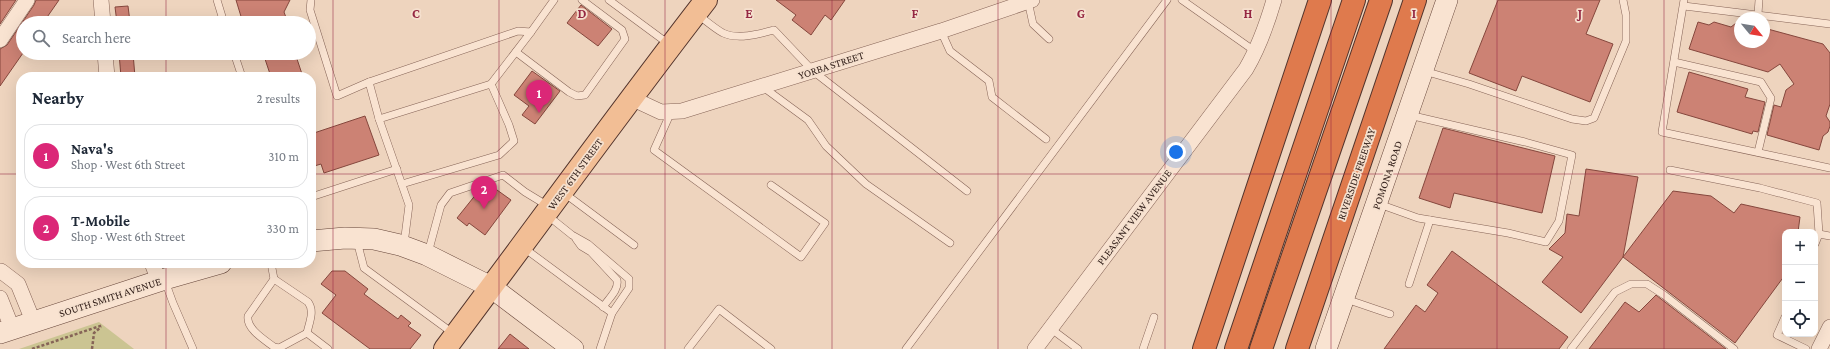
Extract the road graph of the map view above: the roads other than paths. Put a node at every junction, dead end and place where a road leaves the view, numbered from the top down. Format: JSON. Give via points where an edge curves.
{"nodes":[{"id":1,"x":27,"y":0,"type":"edge"},
{"id":2,"x":101,"y":0,"type":"edge"},
{"id":3,"x":217,"y":0,"type":"edge"},
{"id":4,"x":311,"y":0,"type":"edge"},
{"id":5,"x":554,"y":0,"type":"edge"},
{"id":6,"x":582,"y":0,"type":"edge"},
{"id":7,"x":609,"y":0,"type":"edge"},
{"id":8,"x":1167,"y":0,"type":"edge"},
{"id":9,"x":1182,"y":0,"type":"edge"},
{"id":10,"x":1274,"y":0,"type":"edge"},
{"id":11,"x":1320,"y":0,"type":"edge"},
{"id":12,"x":1354,"y":0,"type":"edge"},
{"id":13,"x":1381,"y":0,"type":"edge"},
{"id":14,"x":1415,"y":0,"type":"edge"},
{"id":15,"x":1447,"y":0,"type":"edge"},
{"id":16,"x":1623,"y":0,"type":"edge"},
{"id":17,"x":1759,"y":0,"type":"edge"},
{"id":18,"x":1030,"y":1,"type":"edge"},
{"id":19,"x":1684,"y":3,"type":"edge"},
{"id":20,"x":701,"y":7,"type":"edge"},
{"id":21,"x":1745,"y":12,"type":"edge"},
{"id":22,"x":1758,"y":12,"type":"edge"},
{"id":23,"x":16,"y":16,"type":"edge"},
{"id":24,"x":16,"y":16,"type":"edge"},
{"id":25,"x":102,"y":16,"type":"edge"},
{"id":26,"x":222,"y":16,"type":"edge"},
{"id":27,"x":312,"y":16,"type":"edge"},
{"id":28,"x":1770,"y":16,"type":"edge"},
{"id":29,"x":1830,"y":24,"type":"edge"},
{"id":30,"x":316,"y":29,"type":"edge"},
{"id":31,"x":941,"y":31,"type":"junction"},
{"id":32,"x":531,"y":32,"type":"junction"},
{"id":33,"x":1049,"y":39,"type":"dead end"},
{"id":34,"x":0,"y":40,"type":"edge"},
{"id":35,"x":671,"y":45,"type":"junction"},
{"id":36,"x":516,"y":52,"type":"junction"},
{"id":37,"x":1256,"y":52,"type":"junction"},
{"id":38,"x":106,"y":60,"type":"edge"},
{"id":39,"x":236,"y":60,"type":"edge"},
{"id":40,"x":1674,"y":62,"type":"junction"},
{"id":41,"x":813,"y":71,"type":"junction"},
{"id":42,"x":1422,"y":71,"type":"junction"},
{"id":43,"x":107,"y":72,"type":"edge"},
{"id":44,"x":240,"y":72,"type":"edge"},
{"id":45,"x":369,"y":82,"type":"junction"},
{"id":46,"x":491,"y":84,"type":"junction"},
{"id":47,"x":762,"y":87,"type":"junction"},
{"id":48,"x":631,"y":98,"type":"junction"},
{"id":49,"x":671,"y":112,"type":"junction"},
{"id":50,"x":1407,"y":115,"type":"junction"},
{"id":51,"x":379,"y":119,"type":"junction"},
{"id":52,"x":1046,"y":139,"type":"dead end"},
{"id":53,"x":1758,"y":152,"type":"junction"},
{"id":54,"x":1830,"y":168,"type":"edge"},
{"id":55,"x":397,"y":170,"type":"junction"},
{"id":56,"x":1670,"y":170,"type":"dead end"},
{"id":57,"x":402,"y":184,"type":"junction"},
{"id":58,"x":772,"y":185,"type":"dead end"},
{"id":59,"x":968,"y":191,"type":"dead end"},
{"id":60,"x":316,"y":195,"type":"edge"},
{"id":61,"x":1377,"y":203,"type":"junction"},
{"id":62,"x":553,"y":205,"type":"junction"},
{"id":63,"x":1430,"y":220,"type":"junction"},
{"id":64,"x":1819,"y":234,"type":"joint"},
{"id":65,"x":572,"y":235,"type":"junction"},
{"id":66,"x":1830,"y":236,"type":"edge"},
{"id":67,"x":356,"y":239,"type":"junction"},
{"id":68,"x":316,"y":241,"type":"edge"},
{"id":69,"x":950,"y":243,"type":"dead end"},
{"id":70,"x":634,"y":245,"type":"dead end"},
{"id":71,"x":522,"y":246,"type":"junction"},
{"id":72,"x":403,"y":247,"type":"junction"},
{"id":73,"x":427,"y":255,"type":"junction"},
{"id":74,"x":192,"y":268,"type":"edge"},
{"id":75,"x":271,"y":268,"type":"edge"},
{"id":76,"x":0,"y":272,"type":"edge"},
{"id":77,"x":168,"y":272,"type":"edge"},
{"id":78,"x":274,"y":279,"type":"junction"},
{"id":79,"x":1409,"y":284,"type":"dead end"},
{"id":80,"x":491,"y":286,"type":"junction"},
{"id":81,"x":0,"y":298,"type":"edge"},
{"id":82,"x":1344,"y":298,"type":"junction"},
{"id":83,"x":603,"y":306,"type":"junction"},
{"id":84,"x":612,"y":313,"type":"junction"},
{"id":85,"x":1390,"y":314,"type":"dead end"},
{"id":86,"x":1154,"y":317,"type":"dead end"},
{"id":87,"x":33,"y":321,"type":"junction"},
{"id":88,"x":1782,"y":323,"type":"edge"},
{"id":89,"x":1830,"y":327,"type":"edge"},
{"id":90,"x":1050,"y":328,"type":"junction"},
{"id":91,"x":6,"y":331,"type":"edge"},
{"id":92,"x":307,"y":334,"type":"junction"},
{"id":93,"x":450,"y":342,"type":"edge"},
{"id":94,"x":193,"y":349,"type":"edge"},
{"id":95,"x":328,"y":349,"type":"edge"},
{"id":96,"x":573,"y":349,"type":"edge"},
{"id":97,"x":600,"y":349,"type":"edge"},
{"id":98,"x":688,"y":349,"type":"edge"},
{"id":99,"x":772,"y":349,"type":"edge"},
{"id":100,"x":906,"y":349,"type":"edge"},
{"id":101,"x":1035,"y":349,"type":"edge"},
{"id":102,"x":1078,"y":349,"type":"edge"},
{"id":103,"x":1144,"y":349,"type":"edge"},
{"id":104,"x":1204,"y":349,"type":"edge"},
{"id":105,"x":1236,"y":349,"type":"edge"},
{"id":106,"x":1261,"y":349,"type":"edge"},
{"id":107,"x":1297,"y":349,"type":"edge"},
{"id":108,"x":1326,"y":349,"type":"edge"},
{"id":109,"x":1571,"y":349,"type":"edge"},
{"id":110,"x":1734,"y":349,"type":"edge"},
{"id":111,"x":1806,"y":349,"type":"edge"},
{"id":112,"x":1819,"y":349,"type":"edge"}],
"edges":[{"from":1,"to":24,"type":"street"},
{"from":2,"to":25,"type":"street"},
{"from":3,"to":26,"type":"lane"},
{"from":4,"to":27,"type":"lane"},
{"from":5,"to":32,"type":"lane"},
{"from":6,"to":36,"type":"lane","via":[[622,30],[625,39],[585,95],[577,96],[569,92]]},
{"from":7,"to":35,"type":"lane"},
{"from":8,"to":100,"type":"lane"},
{"from":9,"to":37,"type":"lane"},
{"from":10,"to":37,"type":"street","name":"PLEASANT VIEW AVENUE"},
{"from":11,"to":104,"type":"highway"},
{"from":12,"to":105,"type":"highway"},
{"from":13,"to":106,"type":"highway"},
{"from":14,"to":107,"type":"highway","name":"RIVERSIDE FREEWAY"},
{"from":15,"to":42,"type":"main road","name":"POMONA ROAD"},
{"from":16,"to":42,"type":"lane","via":[[1626,41],[1594,118],[1586,121],[1572,119]]},
{"from":17,"to":22,"type":"lane"},
{"from":18,"to":31,"type":"street","name":"YORBA STREET"},
{"from":18,"to":33,"type":"lane","via":[[1033,24]]},
{"from":19,"to":21,"type":"lane"},
{"from":19,"to":40,"type":"lane"},
{"from":20,"to":35,"type":"main road","name":"WEST 6TH STREET"},
{"from":20,"to":41,"type":"lane","via":[[724,33],[744,35],[774,30]]},
{"from":23,"to":34,"type":"street"},
{"from":28,"to":29,"type":"lane"},
{"from":30,"to":45,"type":"lane","via":[[337,96]]},
{"from":31,"to":41,"type":"street","name":"YORBA STREET"},
{"from":31,"to":52,"type":"lane","via":[[950,51],[990,81],[992,97]]},
{"from":32,"to":36,"type":"lane"},
{"from":32,"to":45,"type":"lane","via":[[518,32]]},
{"from":35,"to":48,"type":"main road","name":"WEST 6TH STREET"},
{"from":36,"to":46,"type":"lane"},
{"from":37,"to":90,"type":"street","name":"PLEASANT VIEW AVENUE","via":[[1236,83]]},
{"from":38,"to":43,"type":"street"},
{"from":39,"to":44,"type":"lane"},
{"from":40,"to":53,"type":"lane","via":[[1761,82],[1771,98]]},
{"from":40,"to":53,"type":"lane","via":[[1662,132]]},
{"from":41,"to":47,"type":"street","name":"YORBA STREET"},
{"from":41,"to":59,"type":"lane"},
{"from":42,"to":50,"type":"main road","name":"POMONA ROAD"},
{"from":45,"to":51,"type":"lane"},
{"from":46,"to":51,"type":"lane"},
{"from":46,"to":57,"type":"lane","via":[[514,141],[499,155]]},
{"from":47,"to":49,"type":"street","name":"YORBA STREET"},
{"from":47,"to":69,"type":"lane","via":[[808,120],[826,146],[866,184]]},
{"from":48,"to":49,"type":"street","name":"YORBA STREET","via":[[661,112]]},
{"from":48,"to":62,"type":"main road","name":"WEST 6TH STREET"},
{"from":49,"to":58,"type":"lane","via":[[654,150],[801,257],[825,224]]},
{"from":50,"to":61,"type":"main road","name":"POMONA ROAD"},
{"from":50,"to":63,"type":"lane","via":[[1572,155],[1559,221],[1546,242]]},
{"from":51,"to":55,"type":"lane"},
{"from":53,"to":54,"type":"lane"},
{"from":55,"to":57,"type":"lane"},
{"from":55,"to":60,"type":"lane"},
{"from":56,"to":64,"type":"lane","via":[[1760,188],[1817,203]]},
{"from":57,"to":72,"type":"lane","via":[[409,205]]},
{"from":61,"to":63,"type":"lane"},
{"from":61,"to":82,"type":"main road","name":"POMONA ROAD"},
{"from":62,"to":65,"type":"lane"},
{"from":62,"to":70,"type":"lane"},
{"from":62,"to":71,"type":"main road","name":"WEST 6TH STREET"},
{"from":62,"to":73,"type":"lane","via":[[525,192],[503,175],[450,193],[441,205]]},
{"from":63,"to":79,"type":"lane"},
{"from":64,"to":66,"type":"lane"},
{"from":65,"to":83,"type":"lane","via":[[617,280],[616,290]]},
{"from":65,"to":84,"type":"lane","via":[[588,244],[629,279],[629,288]]},
{"from":67,"to":68,"type":"main road"},
{"from":67,"to":72,"type":"main road","via":[[374,239]]},
{"from":67,"to":93,"type":"lane","via":[[364,268]]},
{"from":71,"to":80,"type":"main road","name":"WEST 6TH STREET"},
{"from":71,"to":83,"type":"lane"},
{"from":72,"to":73,"type":"main road"},
{"from":73,"to":80,"type":"main road"},
{"from":74,"to":77,"type":"main road","name":"SOUTH SMITH AVENUE"},
{"from":75,"to":78,"type":"lane"},
{"from":76,"to":87,"type":"street","via":[[18,284]]},
{"from":77,"to":87,"type":"main road","name":"SOUTH SMITH AVENUE"},
{"from":77,"to":94,"type":"lane","via":[[173,303]]},
{"from":78,"to":92,"type":"lane","via":[[311,306]]},
{"from":78,"to":92,"type":"lane","via":[[248,316],[247,322],[250,327],[278,348]]},
{"from":80,"to":93,"type":"main road","name":"WEST 6TH STREET"},
{"from":80,"to":96,"type":"main road"},
{"from":81,"to":91,"type":"street"},
{"from":82,"to":85,"type":"lane"},
{"from":82,"to":108,"type":"main road","name":"POMONA ROAD"},
{"from":83,"to":84,"type":"lane"},
{"from":84,"to":97,"type":"lane"},
{"from":86,"to":103,"type":"lane"},
{"from":87,"to":91,"type":"main road","name":"SOUTH SMITH AVENUE"},
{"from":88,"to":111,"type":"lane","via":[[1777,335]]},
{"from":89,"to":112,"type":"street"},
{"from":90,"to":101,"type":"street","name":"PLEASANT VIEW AVENUE"},
{"from":90,"to":102,"type":"lane"},
{"from":92,"to":95,"type":"lane"},
{"from":98,"to":99,"type":"lane","via":[[719,309]]},
{"from":109,"to":110,"type":"lane","via":[[1615,292],[1631,284],[1646,284],[1652,287]]}]}
